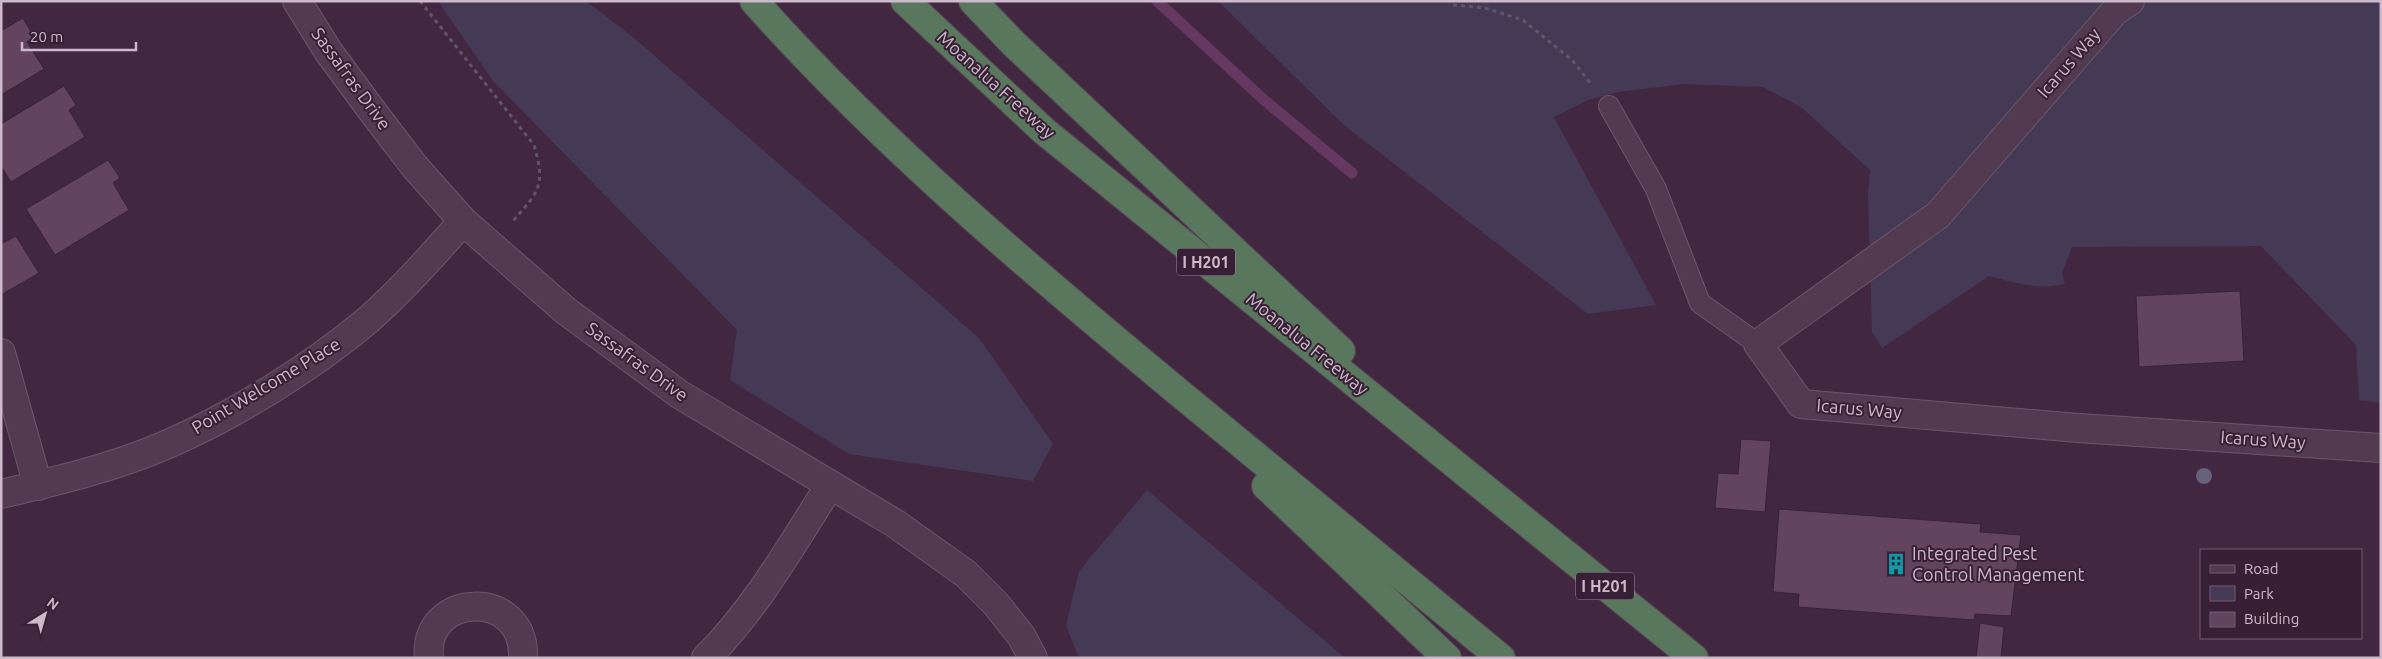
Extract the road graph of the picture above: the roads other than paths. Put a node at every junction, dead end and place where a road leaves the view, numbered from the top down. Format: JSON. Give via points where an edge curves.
{"nodes":[{"id":1,"x":297,"y":1,"type":"edge"},
{"id":2,"x":754,"y":1,"type":"edge"},
{"id":3,"x":905,"y":1,"type":"edge"},
{"id":4,"x":973,"y":1,"type":"edge"},
{"id":5,"x":2130,"y":1,"type":"edge"},
{"id":6,"x":1609,"y":106,"type":"road end"},
{"id":7,"x":463,"y":221,"type":"junction"},
{"id":8,"x":1092,"y":321,"type":"junction"},
{"id":9,"x":1758,"y":344,"type":"junction"},
{"id":10,"x":1,"y":353,"type":"edge"},
{"id":11,"x":2381,"y":448,"type":"edge"},
{"id":12,"x":830,"y":485,"type":"junction"},
{"id":13,"x":38,"y":486,"type":"junction"},
{"id":14,"x":1,"y":494,"type":"edge"},
{"id":15,"x":1516,"y":514,"type":"junction"},
{"id":16,"x":429,"y":658,"type":"edge"},
{"id":17,"x":523,"y":658,"type":"edge"},
{"id":18,"x":706,"y":658,"type":"edge"},
{"id":19,"x":1033,"y":658,"type":"edge"},
{"id":20,"x":1447,"y":658,"type":"edge"},
{"id":21,"x":1500,"y":658,"type":"edge"},
{"id":22,"x":1694,"y":658,"type":"edge"}],
"edges":[{"from":1,"to":7,"type":"street","name":"Sassafras Drive","via":[[328,51],[373,112],[415,167]]},
{"from":2,"to":8,"type":"highway","via":[[933,181]]},
{"from":3,"to":15,"type":"highway","name":"Moanalua Freeway","number":"I H201","via":[[1044,130]]},
{"from":4,"to":15,"type":"highway","via":[[1013,43]]},
{"from":5,"to":9,"type":"street","name":"Icarus Way","via":[[2115,10],[1938,215]]},
{"from":6,"to":9,"type":"lane","via":[[1656,189],[1700,304]]},
{"from":7,"to":12,"type":"street","name":"Sassafras Drive","via":[[566,310],[679,394]]},
{"from":7,"to":13,"type":"street","name":"Point Welcome Place","via":[[368,319],[333,347],[276,384],[229,413],[168,444]]},
{"from":8,"to":20,"type":"highway"},
{"from":8,"to":21,"type":"highway"},
{"from":9,"to":11,"type":"street","name":"Icarus Way","via":[[1801,404],[2078,428]]},
{"from":10,"to":13,"type":"street"},
{"from":12,"to":18,"type":"street","via":[[755,597],[724,640]]},
{"from":12,"to":19,"type":"street","name":"Sassafras Drive","via":[[896,524],[966,574],[1022,636]]},
{"from":13,"to":14,"type":"street","name":"Point Welcome Place"},
{"from":15,"to":22,"type":"highway","name":"Moanalua Freeway","number":"I H201"},
{"from":16,"to":17,"type":"street","via":[[432,636],[439,623],[450,613],[478,606],[493,609],[511,622],[522,641]]}]}
